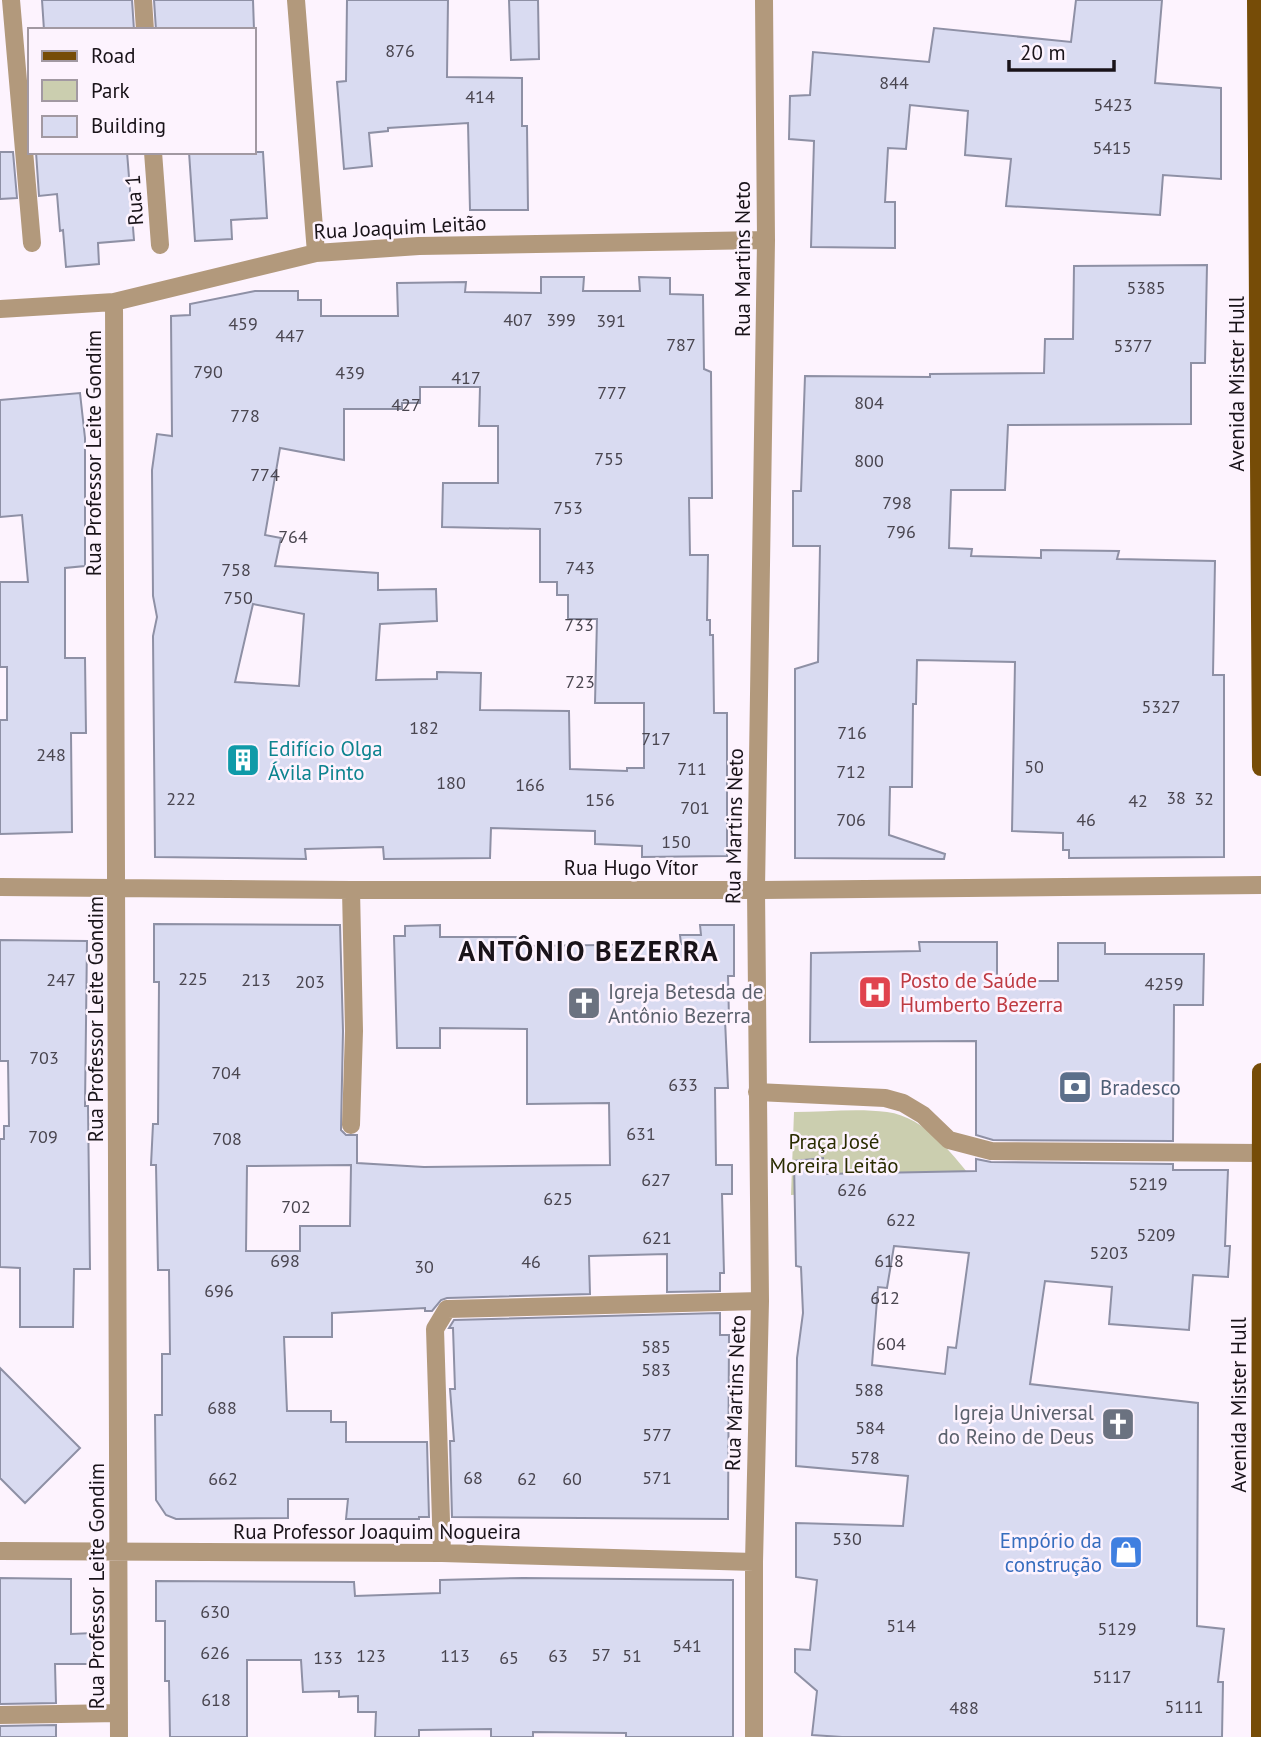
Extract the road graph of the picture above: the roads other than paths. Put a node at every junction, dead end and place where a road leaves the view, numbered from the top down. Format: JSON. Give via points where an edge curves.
{"nodes":[{"id":1,"x":11,"y":0,"type":"edge"},
{"id":2,"x":143,"y":0,"type":"edge"},
{"id":3,"x":296,"y":0,"type":"edge"},
{"id":4,"x":764,"y":0,"type":"edge"},
{"id":5,"x":1256,"y":0,"type":"edge"},
{"id":6,"x":145,"y":28,"type":"edge"},
{"id":7,"x":153,"y":154,"type":"edge"},
{"id":8,"x":766,"y":240,"type":"junction"},
{"id":9,"x":32,"y":243,"type":"dead end"},
{"id":10,"x":160,"y":245,"type":"dead end"},
{"id":11,"x":316,"y":253,"type":"junction"},
{"id":12,"x":114,"y":302,"type":"junction"},
{"id":13,"x":0,"y":309,"type":"edge"},
{"id":14,"x":1261,"y":767,"type":"edge"},
{"id":15,"x":1261,"y":885,"type":"edge"},
{"id":16,"x":0,"y":887,"type":"edge"},
{"id":17,"x":118,"y":887,"type":"junction"},
{"id":18,"x":351,"y":890,"type":"junction"},
{"id":19,"x":756,"y":890,"type":"junction"},
{"id":20,"x":1261,"y":1072,"type":"edge"},
{"id":21,"x":757,"y":1092,"type":"junction"},
{"id":22,"x":351,"y":1125,"type":"dead end"},
{"id":23,"x":1261,"y":1153,"type":"edge"},
{"id":24,"x":761,"y":1301,"type":"junction"},
{"id":25,"x":0,"y":1551,"type":"edge"},
{"id":26,"x":119,"y":1553,"type":"junction"},
{"id":27,"x":442,"y":1553,"type":"junction"},
{"id":28,"x":754,"y":1562,"type":"junction"},
{"id":29,"x":119,"y":1713,"type":"junction"},
{"id":30,"x":0,"y":1715,"type":"edge"},
{"id":31,"x":120,"y":1737,"type":"edge"},
{"id":32,"x":754,"y":1737,"type":"edge"},
{"id":33,"x":1261,"y":1737,"type":"edge"}],
"edges":[{"from":1,"to":9,"type":"street"},
{"from":2,"to":6,"type":"street"},
{"from":3,"to":11,"type":"street"},
{"from":4,"to":8,"type":"street","name":"Rua Martins Neto"},
{"from":5,"to":14,"type":"main road","name":"Avenida Mister Hull"},
{"from":7,"to":10,"type":"street","name":"Rua 1"},
{"from":8,"to":11,"type":"street","name":"Rua Joaquim Leitão","via":[[419,246]]},
{"from":8,"to":19,"type":"street","name":"Rua Martins Neto"},
{"from":11,"to":12,"type":"street","name":"Rua Joaquim Leitão"},
{"from":12,"to":13,"type":"street","name":"Rua Joaquim Leitão"},
{"from":12,"to":17,"type":"street","name":"Rua Professor Leite Gondim"},
{"from":15,"to":19,"type":"street","name":"Rua Hugo Vítor"},
{"from":16,"to":17,"type":"street","name":"Rua Hugo Vítor"},
{"from":17,"to":18,"type":"street","name":"Rua Hugo Vítor"},
{"from":17,"to":26,"type":"street","name":"Rua Professor Leite Gondim"},
{"from":18,"to":19,"type":"street","name":"Rua Hugo Vítor"},
{"from":18,"to":22,"type":"street"},
{"from":19,"to":21,"type":"street","name":"Rua Martins Neto"},
{"from":20,"to":23,"type":"main road","name":"Avenida Mister Hull"},
{"from":21,"to":23,"type":"street","via":[[884,1098],[923,1115],[948,1140],[991,1152]]},
{"from":21,"to":24,"type":"street","name":"Rua Martins Neto"},
{"from":23,"to":33,"type":"main road","name":"Avenida Mister Hull"},
{"from":24,"to":27,"type":"street","via":[[447,1309],[435,1329]]},
{"from":24,"to":28,"type":"street","name":"Rua Martins Neto"},
{"from":25,"to":26,"type":"street","name":"Rua Professor Joaquim Nogueira"},
{"from":26,"to":27,"type":"street","name":"Rua Professor Joaquim Nogueira"},
{"from":26,"to":29,"type":"street","name":"Rua Professor Leite Gondim"},
{"from":27,"to":28,"type":"street","name":"Rua Professor Joaquim Nogueira"},
{"from":28,"to":32,"type":"street","name":"Rua Martins Neto"},
{"from":29,"to":30,"type":"street"},
{"from":29,"to":31,"type":"street","name":"Rua Professor Leite Gondim"}]}
